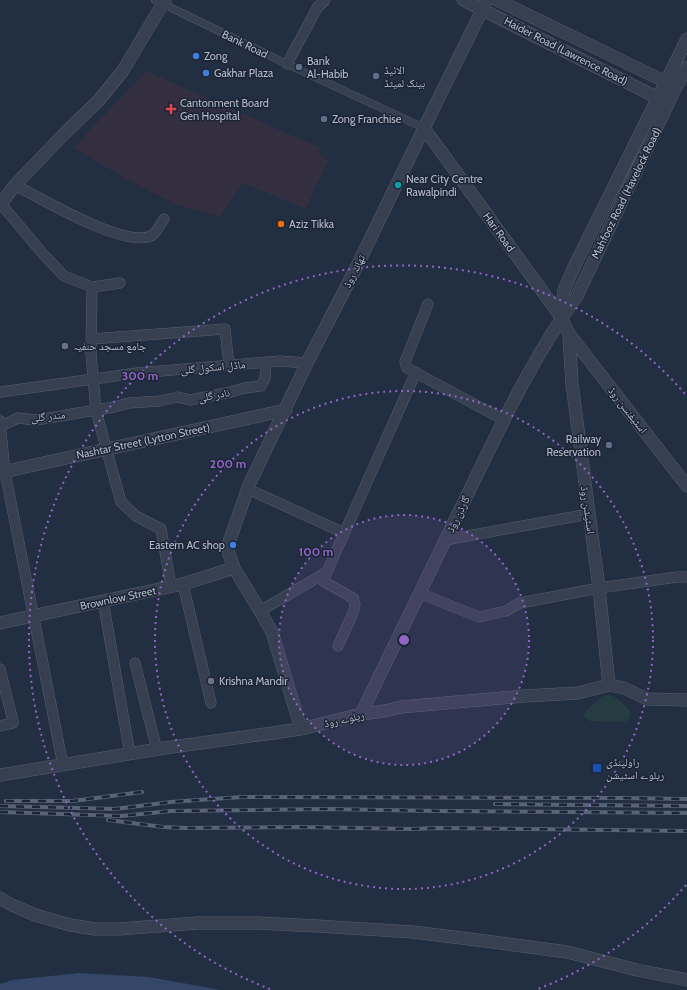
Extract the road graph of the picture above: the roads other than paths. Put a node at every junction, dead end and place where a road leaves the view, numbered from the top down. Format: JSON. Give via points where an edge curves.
{"nodes":[{"id":1,"x":325,"y":0,"type":"edge"},
{"id":2,"x":463,"y":0,"type":"edge"},
{"id":3,"x":497,"y":0,"type":"edge"},
{"id":4,"x":161,"y":1,"type":"edge"},
{"id":5,"x":485,"y":5,"type":"edge"},
{"id":6,"x":687,"y":39,"type":"edge"},
{"id":7,"x":286,"y":64,"type":"junction"},
{"id":8,"x":687,"y":67,"type":"edge"},
{"id":9,"x":671,"y":85,"type":"junction"},
{"id":10,"x":658,"y":98,"type":"junction"},
{"id":11,"x":669,"y":103,"type":"junction"},
{"id":12,"x":424,"y":128,"type":"junction"},
{"id":13,"x":15,"y":185,"type":"junction"},
{"id":14,"x":0,"y":204,"type":"edge"},
{"id":15,"x":164,"y":219,"type":"dead end"},
{"id":16,"x":120,"y":283,"type":"dead end"},
{"id":17,"x":92,"y":287,"type":"junction"},
{"id":18,"x":428,"y":304,"type":"dead end"},
{"id":19,"x":561,"y":317,"type":"junction"},
{"id":20,"x":569,"y":334,"type":"junction"},
{"id":21,"x":91,"y":339,"type":"junction"},
{"id":22,"x":266,"y":362,"type":"junction"},
{"id":23,"x":307,"y":363,"type":"junction"},
{"id":24,"x":229,"y":366,"type":"junction"},
{"id":25,"x":416,"y":372,"type":"junction"},
{"id":26,"x":93,"y":379,"type":"junction"},
{"id":27,"x":0,"y":392,"type":"edge"},
{"id":28,"x":286,"y":410,"type":"junction"},
{"id":29,"x":96,"y":411,"type":"junction"},
{"id":30,"x":504,"y":420,"type":"junction"},
{"id":31,"x":0,"y":423,"type":"edge"},
{"id":32,"x":106,"y":449,"type":"junction"},
{"id":33,"x":2,"y":473,"type":"edge"},
{"id":34,"x":687,"y":486,"type":"edge"},
{"id":35,"x":248,"y":489,"type":"junction"},
{"id":36,"x":589,"y":514,"type":"junction"},
{"id":37,"x":344,"y":533,"type":"junction"},
{"id":38,"x":445,"y":540,"type":"junction"},
{"id":39,"x":234,"y":568,"type":"junction"},
{"id":40,"x":327,"y":572,"type":"junction"},
{"id":41,"x":687,"y":578,"type":"edge"},
{"id":42,"x":183,"y":584,"type":"junction"},
{"id":43,"x":170,"y":586,"type":"junction"},
{"id":44,"x":599,"y":588,"type":"junction"},
{"id":45,"x":419,"y":593,"type":"junction"},
{"id":46,"x":103,"y":601,"type":"junction"},
{"id":47,"x":260,"y":611,"type":"junction"},
{"id":48,"x":33,"y":616,"type":"junction"},
{"id":49,"x":0,"y":623,"type":"edge"},
{"id":50,"x":338,"y":646,"type":"dead end"},
{"id":51,"x":135,"y":663,"type":"dead end"},
{"id":52,"x":0,"y":669,"type":"edge"},
{"id":53,"x":609,"y":684,"type":"junction"},
{"id":54,"x":687,"y":700,"type":"edge"},
{"id":55,"x":211,"y":703,"type":"dead end"},
{"id":56,"x":361,"y":714,"type":"junction"},
{"id":57,"x":0,"y":726,"type":"edge"},
{"id":58,"x":301,"y":729,"type":"junction"},
{"id":59,"x":157,"y":750,"type":"junction"},
{"id":60,"x":130,"y":754,"type":"junction"},
{"id":61,"x":63,"y":765,"type":"junction"},
{"id":62,"x":0,"y":775,"type":"edge"},
{"id":63,"x":0,"y":898,"type":"edge"},
{"id":64,"x":687,"y":980,"type":"edge"}],
"edges":[{"from":1,"to":7,"type":"street","via":[[317,8]]},
{"from":2,"to":5,"type":"street","name":"Haider Road (Lawrence Road)"},
{"from":3,"to":9,"type":"street","name":"Haider Road (Lawrence Road)"},
{"from":4,"to":7,"type":"street","name":"Bank Road"},
{"from":4,"to":13,"type":"street","via":[[122,72],[99,100]]},
{"from":5,"to":10,"type":"street","name":"Haider Road (Lawrence Road)"},
{"from":5,"to":12,"type":"street","name":"تھانہ روڈ"},
{"from":6,"to":9,"type":"street","name":"Mahfooz Road (Havelock Road)"},
{"from":7,"to":12,"type":"street","name":"Bank Road"},
{"from":8,"to":9,"type":"street","name":"Mahfooz Road (Havelock Road)"},
{"from":9,"to":10,"type":"street","name":"Mahfooz Road (Havelock Road)"},
{"from":9,"to":11,"type":"street","name":"Mahfooz Road (Havelock Road)"},
{"from":10,"to":11,"type":"street","name":"Haider Road (Lawrence Road)"},
{"from":10,"to":19,"type":"street","name":"Mahfooz Road (Havelock Road)","via":[[564,290]]},
{"from":11,"to":19,"type":"street","name":"Mahfooz Road (Havelock Road)","via":[[577,296]]},
{"from":12,"to":19,"type":"street","name":"Hari Road"},
{"from":12,"to":23,"type":"street","name":"تھانہ روڈ"},
{"from":13,"to":14,"type":"street"},
{"from":13,"to":15,"type":"street","via":[[101,229],[130,236],[151,236]]},
{"from":14,"to":17,"type":"street","via":[[64,276]]},
{"from":16,"to":17,"type":"street"},
{"from":17,"to":21,"type":"street"},
{"from":18,"to":25,"type":"street","via":[[405,362],[407,368]]},
{"from":19,"to":20,"type":"street","name":"Hari Road"},
{"from":19,"to":30,"type":"street","name":"گارڈن روڈ"},
{"from":20,"to":34,"type":"street","name":"اسٹیفنسن روڈ"},
{"from":20,"to":36,"type":"street","name":"اسٹیشن روڈ","via":[[572,384]]},
{"from":21,"to":24,"type":"street","via":[[225,329]]},
{"from":21,"to":26,"type":"street"},
{"from":22,"to":23,"type":"street","name":"ماڈل اسکول گلی"},
{"from":22,"to":24,"type":"street","name":"ماڈل اسکول گلی"},
{"from":22,"to":29,"type":"street","name":"نادر گلی","via":[[265,378],[260,386],[190,400],[178,397],[129,403]]},
{"from":23,"to":28,"type":"street","name":"تھانہ روڈ"},
{"from":24,"to":26,"type":"street","name":"ماڈل اسکول گلی"},
{"from":25,"to":30,"type":"street"},
{"from":25,"to":37,"type":"street"},
{"from":26,"to":27,"type":"street","name":"ماڈل اسکول گلی"},
{"from":26,"to":29,"type":"street"},
{"from":28,"to":32,"type":"street","name":"Nashtar Street (Lytton Street)"},
{"from":28,"to":35,"type":"street","name":"تھانہ روڈ"},
{"from":29,"to":31,"type":"street","name":"مندر گلی","via":[[35,420],[18,418]]},
{"from":29,"to":32,"type":"street"},
{"from":30,"to":38,"type":"street","name":"گارڈن روڈ"},
{"from":31,"to":33,"type":"street"},
{"from":32,"to":33,"type":"street","name":"Nashtar Street (Lytton Street)"},
{"from":32,"to":43,"type":"street","via":[[121,502],[136,516],[161,529]]},
{"from":33,"to":48,"type":"street"},
{"from":35,"to":37,"type":"street"},
{"from":35,"to":39,"type":"street","name":"تھانہ روڈ","via":[[228,546]]},
{"from":36,"to":38,"type":"street"},
{"from":36,"to":44,"type":"street","name":"اسٹیشن روڈ"},
{"from":37,"to":40,"type":"street"},
{"from":38,"to":45,"type":"street","name":"گارڈن روڈ"},
{"from":39,"to":42,"type":"street","name":"Brownlow Street"},
{"from":39,"to":47,"type":"street"},
{"from":40,"to":47,"type":"street"},
{"from":40,"to":50,"type":"street","via":[[323,582],[353,598],[355,605]]},
{"from":41,"to":44,"type":"street","via":[[677,577]]},
{"from":42,"to":43,"type":"street","name":"Brownlow Street"},
{"from":42,"to":55,"type":"street"},
{"from":43,"to":46,"type":"street","name":"Brownlow Street"},
{"from":44,"to":45,"type":"street","via":[[520,603],[506,611],[479,617]]},
{"from":44,"to":53,"type":"street","name":"اسٹیشن روڈ"},
{"from":45,"to":56,"type":"street","name":"گارڈن روڈ"},
{"from":46,"to":48,"type":"street","name":"Brownlow Street"},
{"from":46,"to":60,"type":"street"},
{"from":47,"to":58,"type":"street","via":[[272,632]]},
{"from":48,"to":49,"type":"street","name":"Brownlow Street"},
{"from":48,"to":61,"type":"street"},
{"from":51,"to":59,"type":"street"},
{"from":52,"to":57,"type":"street","via":[[13,722]]},
{"from":53,"to":54,"type":"street","via":[[647,699]]},
{"from":53,"to":56,"type":"street","name":"ریلوے روڈ","via":[[578,693],[400,707]]},
{"from":56,"to":58,"type":"street","name":"ریلوے روڈ"},
{"from":58,"to":59,"type":"street","name":"ریلوے روڈ"},
{"from":59,"to":60,"type":"street","name":"ریلوے روڈ"},
{"from":60,"to":61,"type":"street","name":"ریلوے روڈ"},
{"from":61,"to":62,"type":"street","name":"ریلوے روڈ"},
{"from":63,"to":64,"type":"street","via":[[35,915],[70,925],[95,928],[257,923],[412,932],[567,952]]}]}
